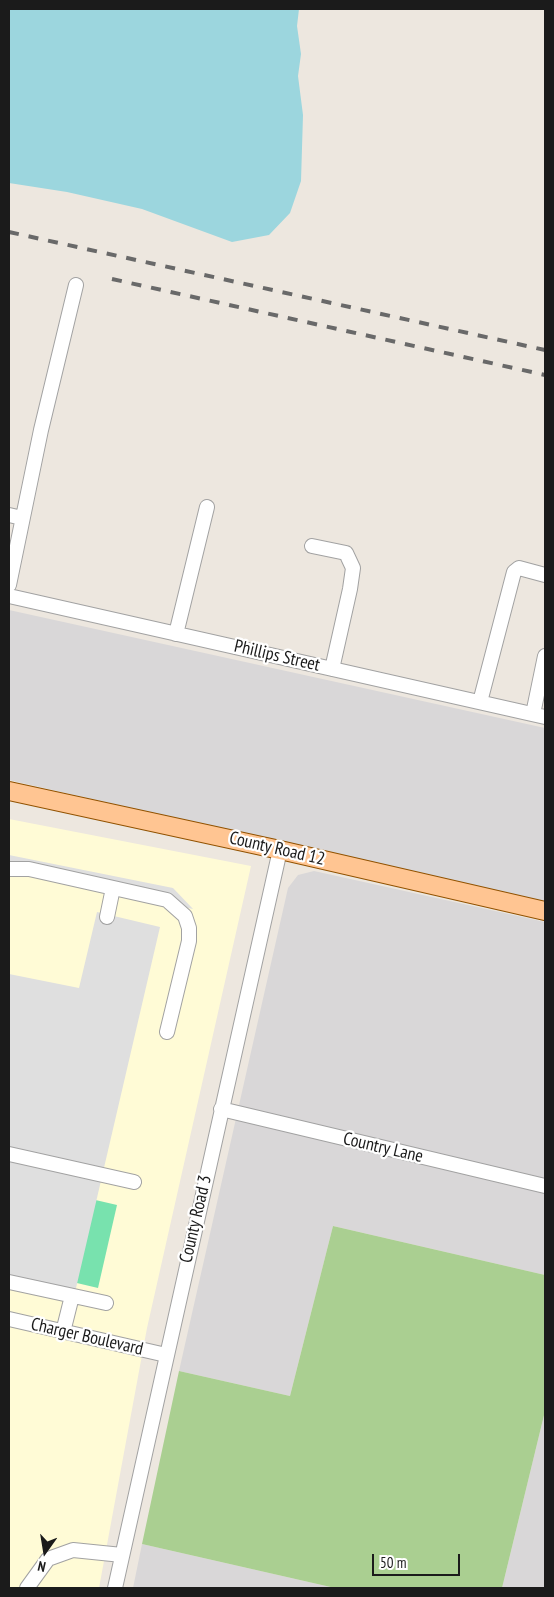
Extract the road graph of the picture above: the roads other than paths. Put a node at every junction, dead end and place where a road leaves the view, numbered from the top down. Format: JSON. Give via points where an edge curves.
{"nodes":[{"id":1,"x":76,"y":285,"type":"dead end"},
{"id":2,"x":207,"y":507,"type":"dead end"},
{"id":3,"x":16,"y":517,"type":"edge"},
{"id":4,"x":312,"y":546,"type":"dead end"},
{"id":5,"x":545,"y":575,"type":"edge"},
{"id":6,"x":9,"y":585,"type":"edge"},
{"id":7,"x":9,"y":596,"type":"edge"},
{"id":8,"x":176,"y":634,"type":"junction"},
{"id":9,"x":545,"y":656,"type":"edge"},
{"id":10,"x":332,"y":669,"type":"junction"},
{"id":11,"x":480,"y":702,"type":"junction"},
{"id":12,"x":539,"y":716,"type":"edge"},
{"id":13,"x":9,"y":791,"type":"edge"},
{"id":14,"x":280,"y":850,"type":"junction"},
{"id":15,"x":9,"y":869,"type":"edge"},
{"id":16,"x":113,"y":888,"type":"junction"},
{"id":17,"x":545,"y":911,"type":"edge"},
{"id":18,"x":107,"y":917,"type":"dead end"},
{"id":19,"x":167,"y":1032,"type":"dead end"},
{"id":20,"x":221,"y":1110,"type":"junction"},
{"id":21,"x":9,"y":1154,"type":"edge"},
{"id":22,"x":134,"y":1182,"type":"dead end"},
{"id":23,"x":545,"y":1186,"type":"edge"},
{"id":24,"x":9,"y":1282,"type":"edge"},
{"id":25,"x":72,"y":1296,"type":"junction"},
{"id":26,"x":106,"y":1303,"type":"dead end"},
{"id":27,"x":9,"y":1319,"type":"edge"},
{"id":28,"x":63,"y":1332,"type":"junction"},
{"id":29,"x":166,"y":1355,"type":"junction"},
{"id":30,"x":122,"y":1555,"type":"junction"},
{"id":31,"x":27,"y":1588,"type":"edge"},
{"id":32,"x":114,"y":1588,"type":"edge"}],
"edges":[{"from":1,"to":3,"type":"street"},
{"from":2,"to":8,"type":"street"},
{"from":3,"to":6,"type":"street"},
{"from":4,"to":10,"type":"street","via":[[346,553],[353,568]]},
{"from":5,"to":11,"type":"street","via":[[519,568],[514,572]]},
{"from":7,"to":8,"type":"street","name":"Phillips Street"},
{"from":8,"to":10,"type":"street","name":"Phillips Street"},
{"from":9,"to":12,"type":"street"},
{"from":10,"to":11,"type":"street","name":"Phillips Street"},
{"from":11,"to":12,"type":"street","name":"Phillips Street"},
{"from":13,"to":14,"type":"main road","name":"County Road 12"},
{"from":14,"to":17,"type":"main road","name":"County Road 12"},
{"from":14,"to":20,"type":"street","name":"County Road 3"},
{"from":15,"to":16,"type":"street","via":[[29,869]]},
{"from":16,"to":18,"type":"street"},
{"from":16,"to":19,"type":"street","via":[[167,900],[185,916],[189,941]]},
{"from":20,"to":23,"type":"street","name":"Country Lane"},
{"from":20,"to":29,"type":"street","name":"County Road 3"},
{"from":21,"to":22,"type":"street"},
{"from":24,"to":25,"type":"street"},
{"from":25,"to":26,"type":"street"},
{"from":25,"to":28,"type":"street"},
{"from":27,"to":28,"type":"street","name":"Charger Boulevard"},
{"from":28,"to":29,"type":"street","name":"Charger Boulevard"},
{"from":29,"to":30,"type":"street","name":"County Road 3"},
{"from":30,"to":31,"type":"street","via":[[73,1550],[48,1559]]},
{"from":30,"to":32,"type":"street","name":"County Road 3"}]}
